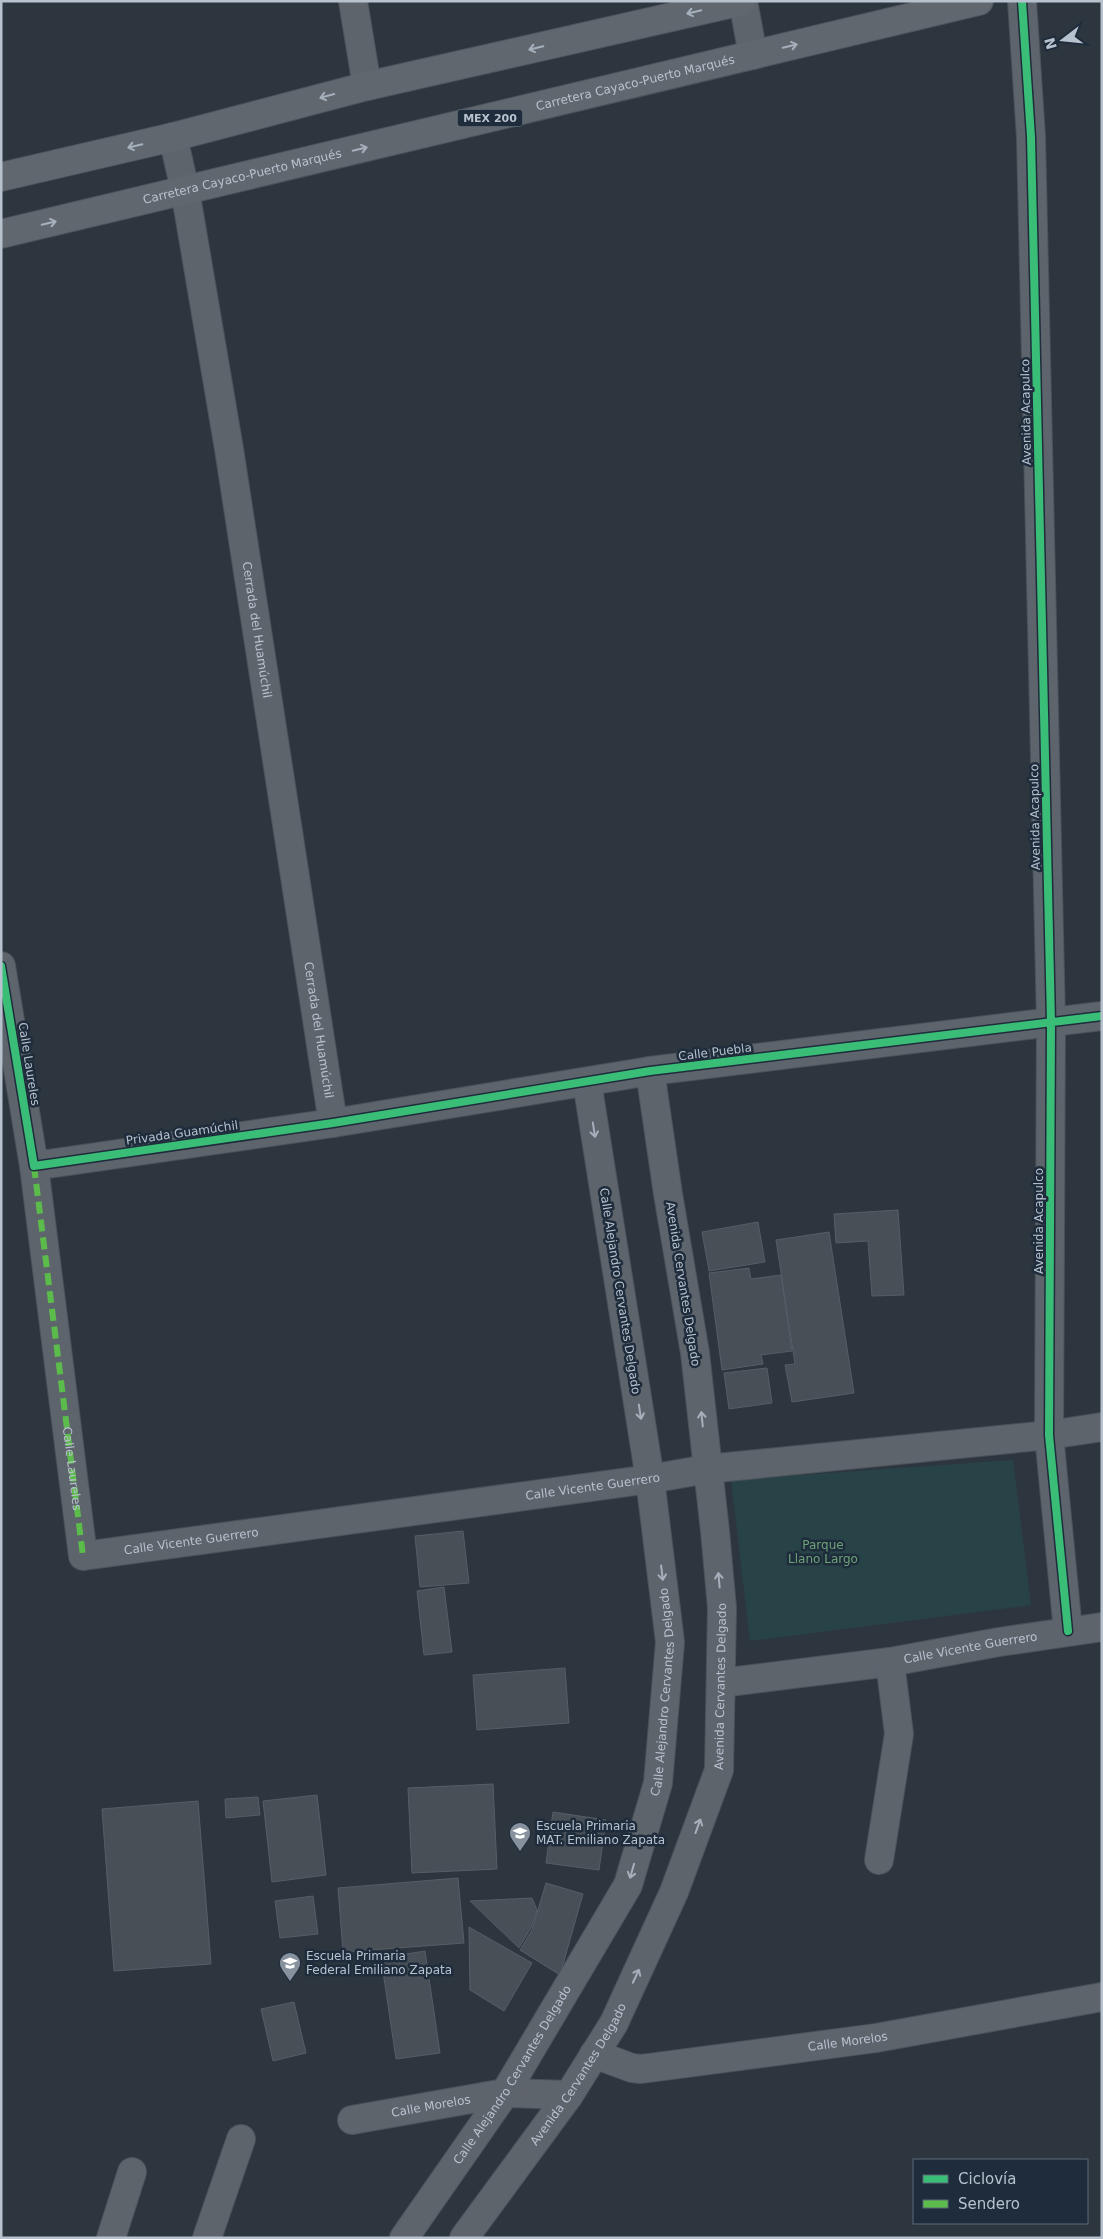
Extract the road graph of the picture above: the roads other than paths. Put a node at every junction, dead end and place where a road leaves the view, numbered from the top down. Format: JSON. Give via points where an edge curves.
{"nodes":[{"id":1,"x":352,"y":1,"type":"edge"},
{"id":2,"x":743,"y":1,"type":"edge"},
{"id":3,"x":979,"y":1,"type":"edge"},
{"id":4,"x":1022,"y":1,"type":"edge"},
{"id":5,"x":945,"y":5,"type":"edge"},
{"id":6,"x":753,"y":55,"type":"junction"},
{"id":7,"x":367,"y":86,"type":"junction"},
{"id":8,"x":173,"y":138,"type":"junction"},
{"id":9,"x":1,"y":177,"type":"edge"},
{"id":10,"x":185,"y":190,"type":"junction"},
{"id":11,"x":1,"y":234,"type":"edge"},
{"id":12,"x":1,"y":966,"type":"edge"},
{"id":13,"x":1102,"y":1016,"type":"edge"},
{"id":14,"x":1051,"y":1022,"type":"junction"},
{"id":15,"x":650,"y":1071,"type":"junction"},
{"id":16,"x":587,"y":1082,"type":"junction"},
{"id":17,"x":333,"y":1123,"type":"junction"},
{"id":18,"x":34,"y":1166,"type":"junction"},
{"id":19,"x":1102,"y":1427,"type":"edge"},
{"id":20,"x":1049,"y":1435,"type":"junction"},
{"id":21,"x":708,"y":1469,"type":"junction"},
{"id":22,"x":650,"y":1478,"type":"junction"},
{"id":23,"x":83,"y":1556,"type":"joint"},
{"id":24,"x":1102,"y":1627,"type":"edge"},
{"id":25,"x":1068,"y":1631,"type":"junction"},
{"id":26,"x":890,"y":1662,"type":"junction"},
{"id":27,"x":721,"y":1683,"type":"junction"},
{"id":28,"x":880,"y":1860,"type":"dead end"},
{"id":29,"x":1102,"y":1997,"type":"edge"},
{"id":30,"x":594,"y":2054,"type":"junction"},
{"id":31,"x":505,"y":2093,"type":"junction"},
{"id":32,"x":569,"y":2095,"type":"junction"},
{"id":33,"x":352,"y":2120,"type":"dead end"},
{"id":34,"x":241,"y":2139,"type":"dead end"},
{"id":35,"x":132,"y":2172,"type":"dead end"},
{"id":36,"x":110,"y":2238,"type":"edge"},
{"id":37,"x":207,"y":2238,"type":"edge"},
{"id":38,"x":404,"y":2238,"type":"edge"},
{"id":39,"x":464,"y":2238,"type":"edge"}],
"edges":[{"from":1,"to":7,"type":"street"},
{"from":2,"to":6,"type":"street"},
{"from":2,"to":7,"type":"main road","one_way":true},
{"from":3,"to":5,"type":"main road","name":"Carretera Cayaco-Puerto Marqués","number":"MEX 200"},
{"from":4,"to":14,"type":"street","name":"Avenida Acapulco","via":[[1031,137]]},
{"from":6,"to":5,"type":"main road","name":"Carretera Cayaco-Puerto Marqués","number":"MEX 200","one_way":true},
{"from":10,"to":6,"type":"main road","name":"Carretera Cayaco-Puerto Marqués","number":"MEX 200","one_way":true},
{"from":7,"to":8,"type":"main road","one_way":true},
{"from":8,"to":9,"type":"main road","one_way":true},
{"from":8,"to":10,"type":"street","name":"Cerrada del Huamúchil"},
{"from":11,"to":10,"type":"main road","name":"Carretera Cayaco-Puerto Marqués","number":"MEX 200","one_way":true},
{"from":10,"to":17,"type":"street","name":"Cerrada del Huamúchil"},
{"from":12,"to":18,"type":"street","name":"Calle Laureles"},
{"from":13,"to":14,"type":"street","name":"Calle Puebla"},
{"from":14,"to":15,"type":"street","name":"Calle Puebla"},
{"from":14,"to":20,"type":"street","name":"Avenida Acapulco"},
{"from":15,"to":16,"type":"street","name":"Calle Puebla"},
{"from":21,"to":15,"type":"street","name":"Avenida Cervantes Delgado","one_way":true,"via":[[695,1353]]},
{"from":16,"to":17,"type":"street","name":"Calle Puebla"},
{"from":16,"to":22,"type":"street","name":"Calle Alejandro Cervantes Delgado","one_way":true},
{"from":17,"to":18,"type":"street","name":"Privada Guamúchil"},
{"from":18,"to":23,"type":"street","name":"Calle Laureles"},
{"from":19,"to":20,"type":"street","name":"Calle Vicente Guerrero"},
{"from":20,"to":21,"type":"street","name":"Calle Vicente Guerrero"},
{"from":20,"to":25,"type":"street","name":"Avenida Acapulco"},
{"from":21,"to":22,"type":"street","name":"Calle Vicente Guerrero"},
{"from":27,"to":21,"type":"street","name":"Avenida Cervantes Delgado","one_way":true,"via":[[722,1608]]},
{"from":22,"to":23,"type":"street","name":"Calle Vicente Guerrero"},
{"from":22,"to":31,"type":"street","name":"Calle Alejandro Cervantes Delgado","one_way":true,"via":[[670,1642],[658,1782],[628,1885]]},
{"from":24,"to":25,"type":"street","name":"Calle Vicente Guerrero"},
{"from":25,"to":26,"type":"street","name":"Calle Vicente Guerrero"},
{"from":26,"to":27,"type":"street","name":"Calle Vicente Guerrero"},
{"from":26,"to":28,"type":"street","via":[[900,1734]]},
{"from":30,"to":27,"type":"street","name":"Avenida Cervantes Delgado","one_way":true,"via":[[614,2023],[674,1892],[719,1770]]},
{"from":29,"to":30,"type":"street","name":"Calle Morelos","via":[[876,2038],[642,2069]]},
{"from":30,"to":32,"type":"street","name":"Avenida Cervantes Delgado"},
{"from":31,"to":32,"type":"street","name":"Calle Morelos"},
{"from":31,"to":33,"type":"street","name":"Calle Morelos"},
{"from":31,"to":38,"type":"street","name":"Calle Alejandro Cervantes Delgado"},
{"from":32,"to":39,"type":"street","name":"Avenida Cervantes Delgado"},
{"from":34,"to":37,"type":"street"},
{"from":35,"to":36,"type":"street"}]}
